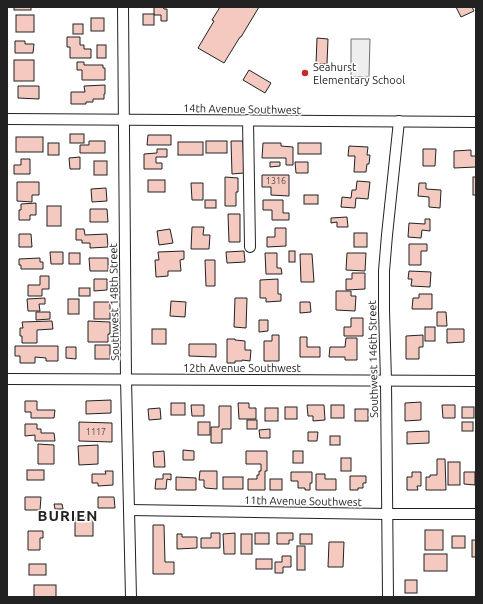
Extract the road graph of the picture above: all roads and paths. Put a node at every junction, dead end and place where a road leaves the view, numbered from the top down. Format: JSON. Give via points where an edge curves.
{"nodes":[{"id":1,"x":123,"y":7,"type":"edge"},
{"id":2,"x":7,"y":119,"type":"edge"},
{"id":3,"x":124,"y":120,"type":"junction"},
{"id":4,"x":248,"y":120,"type":"junction"},
{"id":5,"x":399,"y":121,"type":"junction"},
{"id":6,"x":476,"y":122,"type":"edge"},
{"id":7,"x":250,"y":247,"type":"dead end"},
{"id":8,"x":7,"y":379,"type":"edge"},
{"id":9,"x":126,"y":379,"type":"junction"},
{"id":10,"x":386,"y":381,"type":"junction"},
{"id":11,"x":476,"y":381,"type":"edge"},
{"id":12,"x":129,"y":510,"type":"junction"},
{"id":13,"x":387,"y":514,"type":"junction"},
{"id":14,"x":476,"y":514,"type":"edge"},
{"id":15,"x":131,"y":597,"type":"edge"},
{"id":16,"x":388,"y":597,"type":"edge"}],
"edges":[{"from":1,"to":3,"type":"street","name":"Southwest 148th Street"},
{"from":2,"to":3,"type":"street","name":"14th Avenue Southwest"},
{"from":3,"to":4,"type":"street","name":"14th Avenue Southwest"},
{"from":3,"to":9,"type":"street","name":"Southwest 148th Street"},
{"from":4,"to":5,"type":"street","name":"14th Avenue Southwest"},
{"from":4,"to":7,"type":"street"},
{"from":5,"to":6,"type":"street","name":"14th Avenue Southwest"},
{"from":5,"to":10,"type":"street","name":"Southwest 146th Street","via":[[384,271]]},
{"from":8,"to":9,"type":"street","name":"12th Avenue Southwest"},
{"from":9,"to":10,"type":"street","name":"12th Avenue Southwest"},
{"from":9,"to":12,"type":"street","name":"Southwest 148th Street"},
{"from":10,"to":11,"type":"street","name":"12th Avenue Southwest"},
{"from":10,"to":13,"type":"street","name":"Southwest 146th Street"},
{"from":12,"to":13,"type":"street","name":"11th Avenue Southwest"},
{"from":12,"to":15,"type":"street","name":"Southwest 148th Street"},
{"from":13,"to":14,"type":"street","name":"11th Avenue Southwest"},
{"from":13,"to":16,"type":"street","name":"Southwest 146th Street"}]}
